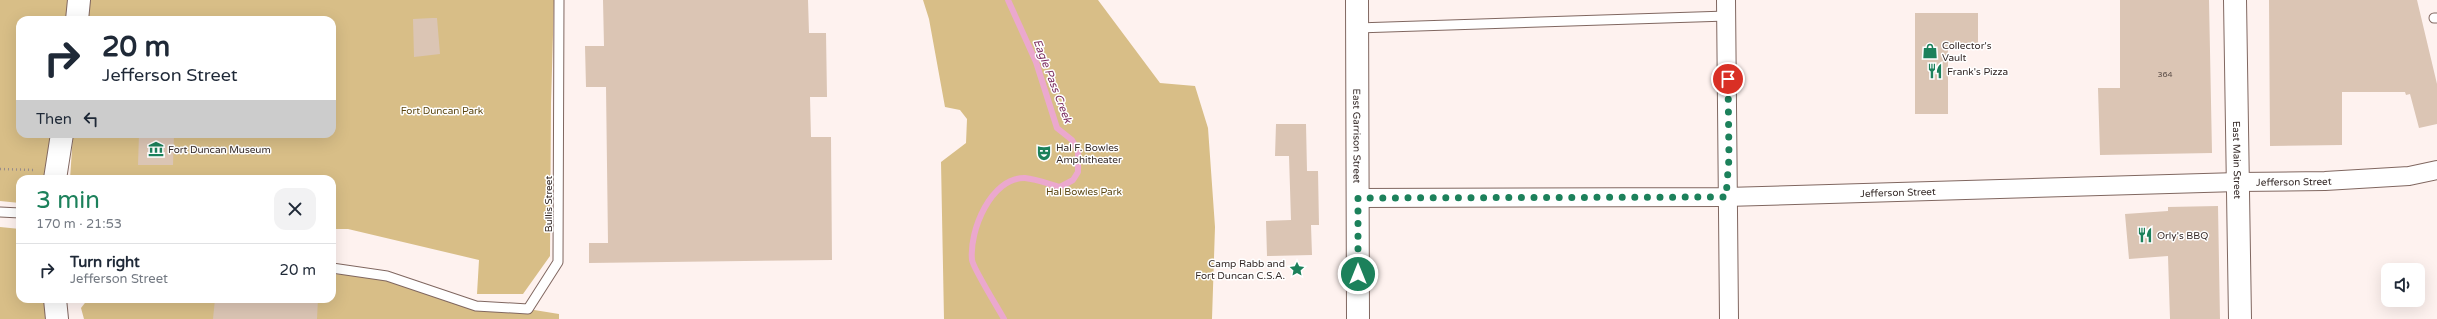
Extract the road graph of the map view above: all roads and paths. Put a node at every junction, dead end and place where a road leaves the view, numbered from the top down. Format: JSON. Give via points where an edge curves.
{"nodes":[{"id":1,"x":79,"y":0,"type":"edge"},
{"id":2,"x":559,"y":0,"type":"edge"},
{"id":3,"x":1357,"y":0,"type":"edge"},
{"id":4,"x":2235,"y":0,"type":"edge"},
{"id":5,"x":1726,"y":8,"type":"edge"},
{"id":6,"x":77,"y":16,"type":"edge"},
{"id":7,"x":1357,"y":28,"type":"junction"},
{"id":8,"x":60,"y":138,"type":"edge"},
{"id":9,"x":0,"y":169,"type":"edge"},
{"id":10,"x":2437,"y":170,"type":"edge"},
{"id":11,"x":46,"y":175,"type":"edge"},
{"id":12,"x":2238,"y":182,"type":"junction"},
{"id":13,"x":1726,"y":197,"type":"junction"},
{"id":14,"x":1358,"y":198,"type":"junction"},
{"id":15,"x":0,"y":212,"type":"edge"},
{"id":16,"x":16,"y":213,"type":"edge"},
{"id":17,"x":336,"y":269,"type":"edge"},
{"id":18,"x":55,"y":303,"type":"edge"},
{"id":19,"x":57,"y":319,"type":"edge"},
{"id":20,"x":1358,"y":319,"type":"edge"},
{"id":21,"x":1729,"y":319,"type":"edge"},
{"id":22,"x":2240,"y":319,"type":"edge"}],
"edges":[{"from":1,"to":6,"type":"main road"},
{"from":2,"to":17,"type":"lane","name":"Bullis Street","via":[[558,262],[528,309],[476,306],[387,276]]},
{"from":3,"to":7,"type":"main road","name":"East Garrison Street"},
{"from":4,"to":12,"type":"main road","name":"East Main Street"},
{"from":5,"to":7,"type":"lane"},
{"from":5,"to":13,"type":"street","via":[[1729,158]]},
{"from":7,"to":14,"type":"main road","name":"East Garrison Street"},
{"from":8,"to":11,"type":"main road"},
{"from":9,"to":11,"type":"path"},
{"from":10,"to":12,"type":"street","name":"Jefferson Street","via":[[2394,177]]},
{"from":12,"to":13,"type":"street","name":"Jefferson Street"},
{"from":12,"to":22,"type":"main road","name":"East Main Street"},
{"from":13,"to":14,"type":"street","name":"Jefferson Street"},
{"from":13,"to":21,"type":"street"},
{"from":14,"to":20,"type":"main road","name":"East Garrison Street"},
{"from":15,"to":16,"type":"lane"},
{"from":18,"to":19,"type":"main road"}]}
